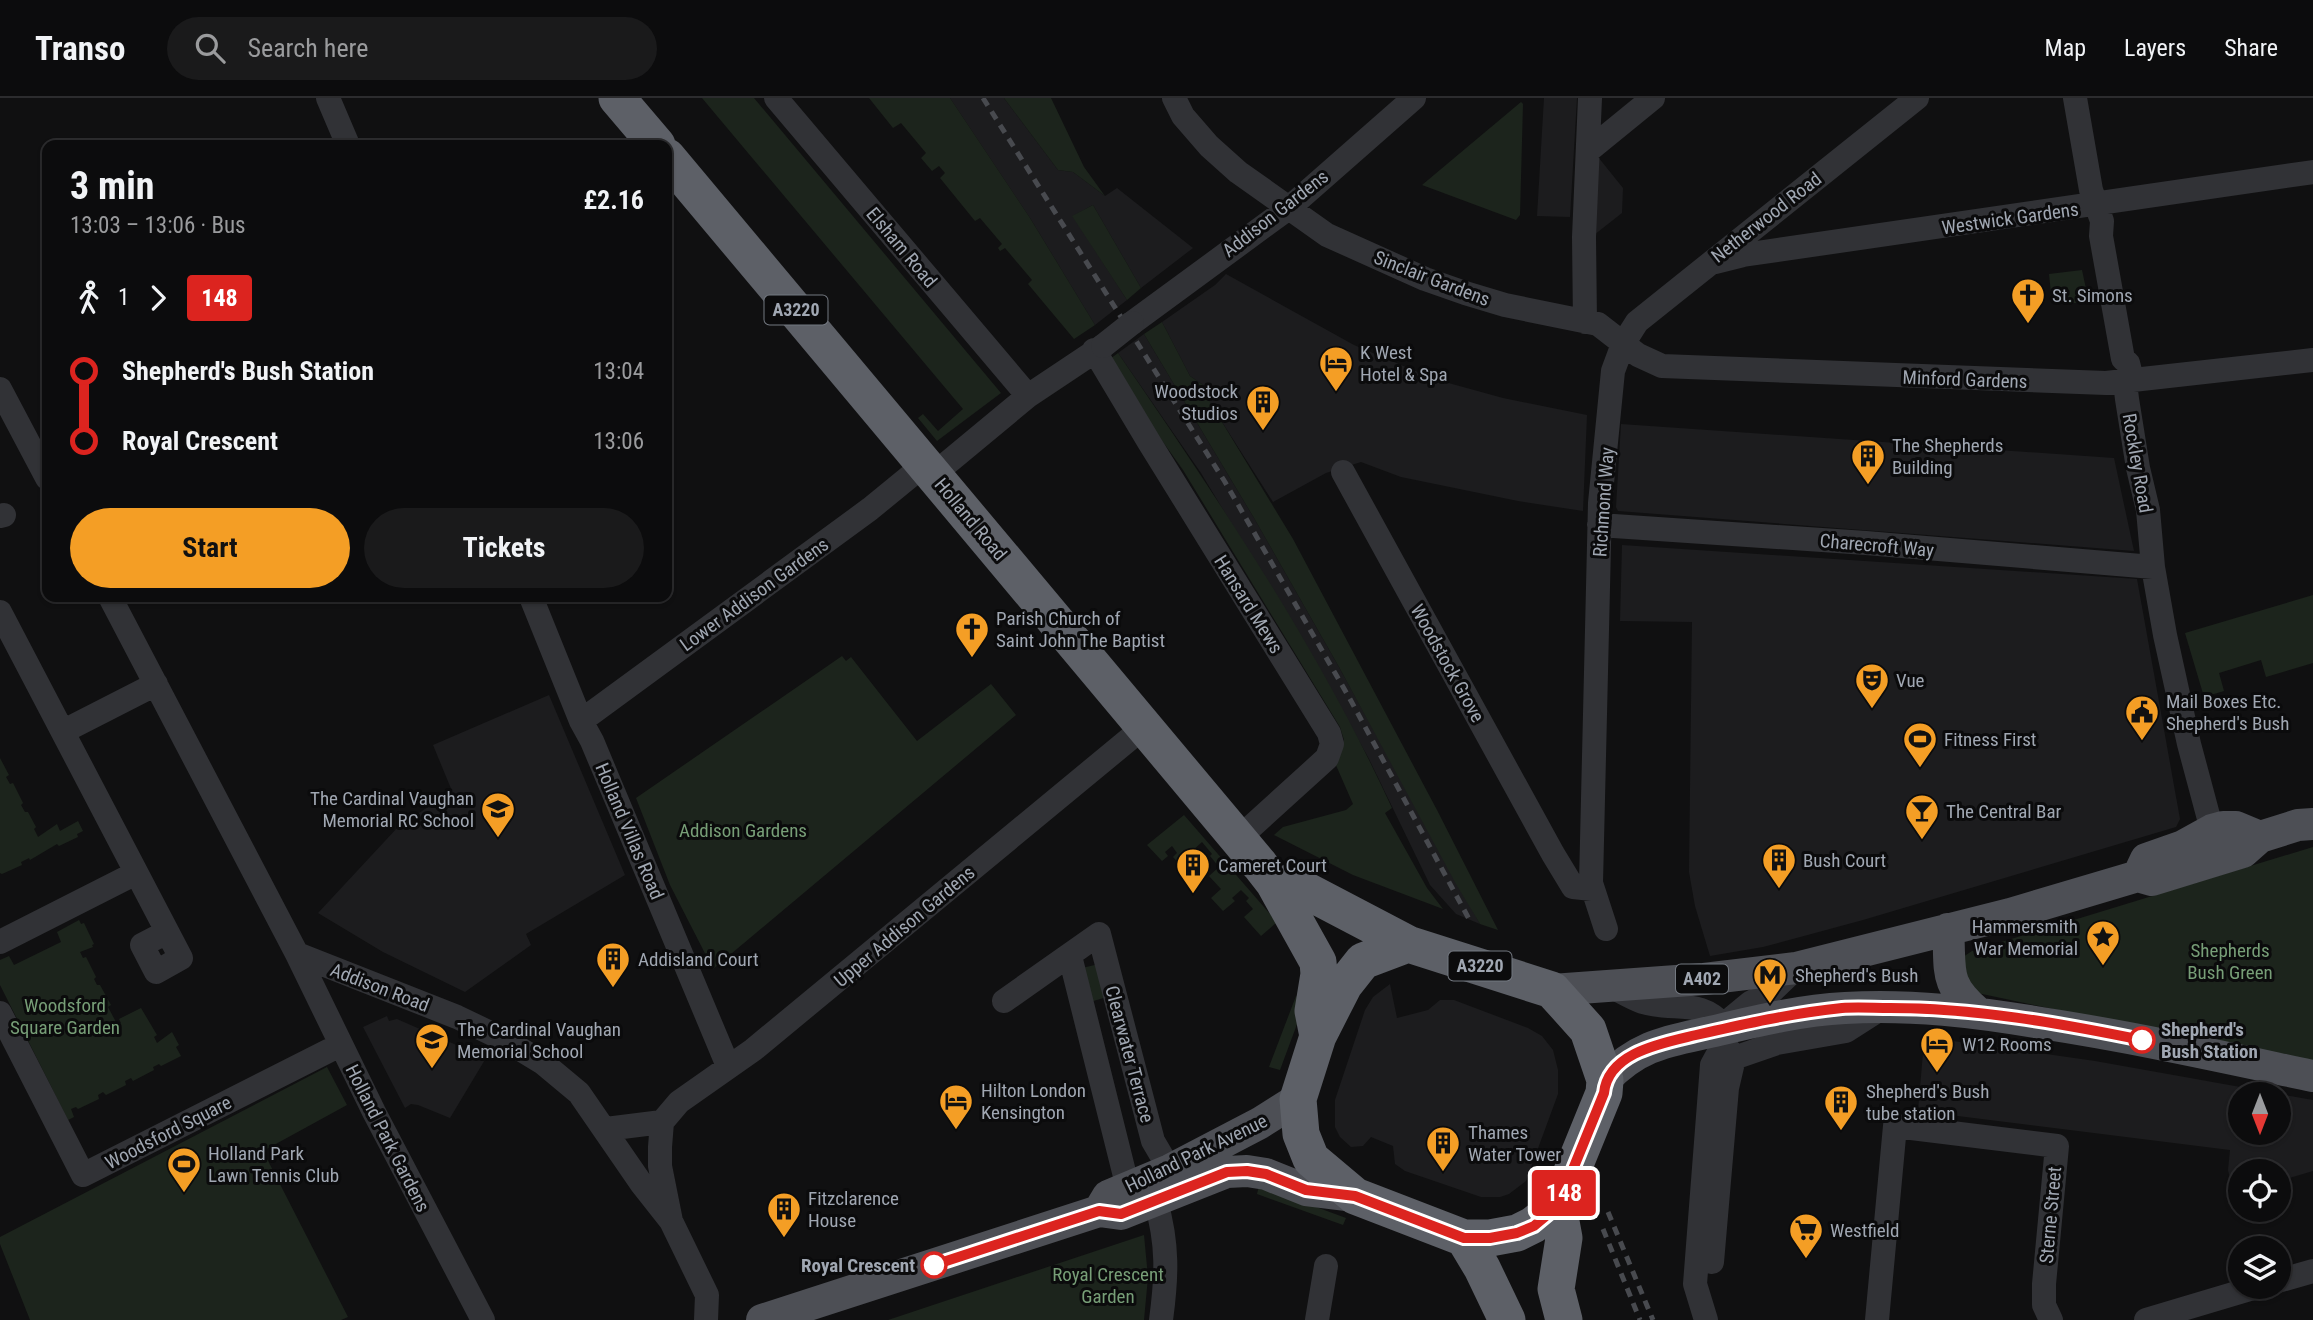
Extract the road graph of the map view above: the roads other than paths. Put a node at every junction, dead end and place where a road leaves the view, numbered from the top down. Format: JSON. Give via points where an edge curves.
{"nodes":[{"id":1,"x":328,"y":98,"type":"edge"},
{"id":2,"x":617,"y":98,"type":"edge"},
{"id":3,"x":776,"y":98,"type":"edge"},
{"id":4,"x":1174,"y":98,"type":"edge"},
{"id":5,"x":1414,"y":98,"type":"edge"},
{"id":6,"x":1590,"y":98,"type":"edge"},
{"id":7,"x":1653,"y":98,"type":"edge"},
{"id":8,"x":1917,"y":98,"type":"edge"},
{"id":9,"x":2075,"y":98,"type":"edge"},
{"id":10,"x":346,"y":140,"type":"edge"},
{"id":11,"x":653,"y":140,"type":"edge"},
{"id":12,"x":1588,"y":150,"type":"junction"},
{"id":13,"x":672,"y":163,"type":"edge"},
{"id":14,"x":2313,"y":172,"type":"edge"},
{"id":15,"x":2096,"y":205,"type":"junction"},
{"id":16,"x":1290,"y":207,"type":"junction"},
{"id":17,"x":1707,"y":263,"type":"junction"},
{"id":18,"x":1585,"y":322,"type":"junction"},
{"id":19,"x":1132,"y":323,"type":"joint"},
{"id":20,"x":1623,"y":344,"type":"junction"},
{"id":21,"x":1099,"y":348,"type":"junction"},
{"id":22,"x":2313,"y":360,"type":"edge"},
{"id":23,"x":2125,"y":382,"type":"junction"},
{"id":24,"x":0,"y":389,"type":"edge"},
{"id":25,"x":1028,"y":396,"type":"junction"},
{"id":26,"x":42,"y":469,"type":"edge"},
{"id":27,"x":930,"y":469,"type":"junction"},
{"id":28,"x":1343,"y":472,"type":"dead end"},
{"id":29,"x":1600,"y":525,"type":"junction"},
{"id":30,"x":2152,"y":556,"type":"junction"},
{"id":31,"x":113,"y":602,"type":"edge"},
{"id":32,"x":533,"y":602,"type":"edge"},
{"id":33,"x":0,"y":612,"type":"edge"},
{"id":34,"x":156,"y":684,"type":"junction"},
{"id":35,"x":581,"y":721,"type":"junction"},
{"id":36,"x":1144,"y":727,"type":"junction"},
{"id":37,"x":64,"y":731,"type":"junction"},
{"id":38,"x":2311,"y":813,"type":"edge"},
{"id":39,"x":2213,"y":830,"type":"junction"},
{"id":40,"x":2260,"y":837,"type":"junction"},
{"id":41,"x":1238,"y":838,"type":"junction"},
{"id":42,"x":1593,"y":848,"type":"junction"},
{"id":43,"x":1553,"y":854,"type":"junction"},
{"id":44,"x":136,"y":873,"type":"junction"},
{"id":45,"x":2138,"y":876,"type":"junction"},
{"id":46,"x":1274,"y":883,"type":"junction"},
{"id":47,"x":1592,"y":889,"type":"junction"},
{"id":48,"x":1606,"y":929,"type":"dead end"},
{"id":49,"x":1948,"y":929,"type":"junction"},
{"id":50,"x":167,"y":932,"type":"dead end"},
{"id":51,"x":0,"y":942,"type":"edge"},
{"id":52,"x":1408,"y":944,"type":"junction"},
{"id":53,"x":297,"y":954,"type":"junction"},
{"id":54,"x":1070,"y":956,"type":"junction"},
{"id":55,"x":1796,"y":968,"type":"junction"},
{"id":56,"x":1607,"y":984,"type":"junction"},
{"id":57,"x":1552,"y":990,"type":"junction"},
{"id":58,"x":1004,"y":1001,"type":"dead end"},
{"id":59,"x":1977,"y":1012,"type":"junction"},
{"id":60,"x":0,"y":1013,"type":"edge"},
{"id":61,"x":1318,"y":1037,"type":"junction"},
{"id":62,"x":1728,"y":1043,"type":"junction"},
{"id":63,"x":340,"y":1045,"type":"junction"},
{"id":64,"x":728,"y":1066,"type":"junction"},
{"id":65,"x":2313,"y":1076,"type":"edge"},
{"id":66,"x":1605,"y":1080,"type":"junction"},
{"id":67,"x":1298,"y":1100,"type":"junction"},
{"id":68,"x":663,"y":1122,"type":"junction"},
{"id":69,"x":606,"y":1129,"type":"junction"},
{"id":70,"x":1170,"y":1170,"type":"junction"},
{"id":71,"x":1142,"y":1195,"type":"junction"},
{"id":72,"x":1355,"y":1196,"type":"junction"},
{"id":73,"x":1558,"y":1206,"type":"junction"},
{"id":74,"x":671,"y":1221,"type":"junction"},
{"id":75,"x":1464,"y":1238,"type":"junction"},
{"id":76,"x":1326,"y":1266,"type":"dead end"},
{"id":77,"x":2313,"y":1271,"type":"edge"},
{"id":78,"x":2291,"y":1277,"type":"edge"},
{"id":79,"x":2228,"y":1297,"type":"edge"},
{"id":80,"x":1703,"y":1311,"type":"edge"},
{"id":81,"x":2175,"y":1316,"type":"edge"},
{"id":82,"x":482,"y":1320,"type":"edge"},
{"id":83,"x":706,"y":1320,"type":"edge"},
{"id":84,"x":762,"y":1320,"type":"edge"},
{"id":85,"x":1161,"y":1320,"type":"edge"},
{"id":86,"x":1317,"y":1320,"type":"edge"},
{"id":87,"x":1507,"y":1320,"type":"edge"},
{"id":88,"x":1564,"y":1320,"type":"edge"},
{"id":89,"x":1877,"y":1320,"type":"edge"},
{"id":90,"x":2051,"y":1320,"type":"edge"},
{"id":91,"x":2146,"y":1320,"type":"edge"}],
"edges":[{"from":1,"to":10,"type":"street"},
{"from":2,"to":11,"type":"highway"},
{"from":3,"to":25,"type":"street","name":"Elsham Road"},
{"from":4,"to":16,"type":"street","name":"Sinclair Gardens","via":[[1209,146]]},
{"from":5,"to":16,"type":"street","name":"Addison Gardens"},
{"from":6,"to":12,"type":"street"},
{"from":7,"to":12,"type":"street"},
{"from":8,"to":17,"type":"street","name":"Netherwood Road"},
{"from":9,"to":15,"type":"street","name":"Rockley Road"},
{"from":12,"to":18,"type":"street"},
{"from":13,"to":27,"type":"highway","name":"Holland Road","number":"A3220"},
{"from":14,"to":15,"type":"street","name":"Westwick Gardens"},
{"from":15,"to":17,"type":"street","name":"Westwick Gardens"},
{"from":15,"to":23,"type":"street","name":"Rockley Road","via":[[2123,359],[2130,371]]},
{"from":16,"to":18,"type":"street","name":"Sinclair Gardens","via":[[1327,235],[1425,279],[1505,305]]},
{"from":16,"to":19,"type":"street","name":"Addison Gardens"},
{"from":17,"to":20,"type":"street","name":"Netherwood Road","via":[[1637,322]]},
{"from":18,"to":20,"type":"street","via":[[1607,329]]},
{"from":19,"to":21,"type":"street","name":"Lower Addison Gardens","bridge":true},
{"from":20,"to":23,"type":"street","name":"Minford Gardens","via":[[1662,366]]},
{"from":20,"to":29,"type":"street","name":"Richmond Way","via":[[1614,371]]},
{"from":21,"to":25,"type":"street","name":"Lower Addison Gardens"},
{"from":21,"to":41,"type":"street","name":"Hansard Mews","via":[[1149,442],[1329,733],[1328,758]]},
{"from":22,"to":23,"type":"street","name":"Minford Gardens"},
{"from":23,"to":30,"type":"street","name":"Rockley Road"},
{"from":24,"to":26,"type":"street"},
{"from":25,"to":27,"type":"street","name":"Lower Addison Gardens"},
{"from":27,"to":35,"type":"street","name":"Lower Addison Gardens"},
{"from":27,"to":36,"type":"highway","name":"Holland Road","number":"A3220"},
{"from":28,"to":43,"type":"street","name":"Woodstock Grove"},
{"from":29,"to":30,"type":"street","name":"Charecroft Way","via":[[1874,544]]},
{"from":29,"to":42,"type":"street","name":"Richmond Way"},
{"from":30,"to":39,"type":"street","name":"Rockley Road","via":[[2189,744]]},
{"from":31,"to":34,"type":"street"},
{"from":32,"to":35,"type":"street","name":"Holland Villas Road"},
{"from":33,"to":37,"type":"street"},
{"from":34,"to":37,"type":"street"},
{"from":34,"to":53,"type":"street"},
{"from":35,"to":64,"type":"street","name":"Holland Villas Road"},
{"from":36,"to":41,"type":"highway","name":"Holland Road","number":"A3220"},
{"from":36,"to":64,"type":"street","name":"Upper Addison Gardens"},
{"from":37,"to":44,"type":"street"},
{"from":38,"to":40,"type":"main road","number":"A402","via":[[2298,825]]},
{"from":39,"to":40,"type":"main road","via":[[2236,827]]},
{"from":39,"to":45,"type":"main road","via":[[2146,859]]},
{"from":40,"to":45,"type":"main road","number":"A402","via":[[2244,852],[2152,880]]},
{"from":41,"to":46,"type":"highway","name":"Holland Road","number":"A3220"},
{"from":42,"to":43,"type":"street","via":[[1576,859]]},
{"from":42,"to":47,"type":"street","name":"Richmond Way"},
{"from":43,"to":47,"type":"street","name":"Woodstock Grove","via":[[1573,887]]},
{"from":44,"to":50,"type":"street"},
{"from":44,"to":51,"type":"street"},
{"from":45,"to":49,"type":"main road","number":"A402"},
{"from":46,"to":52,"type":"highway","number":"A3220","via":[[1305,890]]},
{"from":46,"to":61,"type":"highway","name":"Holland Road","number":"A3220","via":[[1318,962],[1313,1011]]},
{"from":47,"to":48,"type":"street","name":"Richmond Way"},
{"from":49,"to":55,"type":"main road","number":"A402"},
{"from":49,"to":59,"type":"main road","via":[[1951,982]]},
{"from":52,"to":57,"type":"highway","number":"A3220"},
{"from":52,"to":61,"type":"highway","number":"A3220","via":[[1360,964]]},
{"from":53,"to":63,"type":"street","name":"Holland Park Gardens"},
{"from":53,"to":69,"type":"street","name":"Addison Road","via":[[507,1041],[579,1093]]},
{"from":54,"to":58,"type":"street"},
{"from":54,"to":70,"type":"street","name":"Clearwater Terrace","via":[[1098,934],[1153,1141]]},
{"from":54,"to":71,"type":"street"},
{"from":55,"to":56,"type":"main road","number":"A402"},
{"from":55,"to":62,"type":"street","via":[[1771,992],[1741,1009]]},
{"from":56,"to":57,"type":"main road","number":"A402"},
{"from":56,"to":62,"type":"street","via":[[1644,1002],[1698,1008],[1718,1018]]},
{"from":57,"to":66,"type":"highway","via":[[1588,1030]]},
{"from":59,"to":62,"type":"main road","via":[[1844,1008]]},
{"from":59,"to":65,"type":"main road"},
{"from":60,"to":63,"type":"street","name":"Woodsford Square","via":[[83,1175]]},
{"from":61,"to":67,"type":"highway","number":"A3220"},
{"from":62,"to":66,"type":"main road","via":[[1660,1044],[1637,1052]]},
{"from":62,"to":80,"type":"street","via":[[1712,1065],[1695,1284]]},
{"from":63,"to":82,"type":"street","name":"Holland Park Gardens"},
{"from":64,"to":68,"type":"street","name":"Upper Addison Gardens","via":[[679,1102]]},
{"from":66,"to":73,"type":"highway","number":"A3220","via":[[1604,1093]]},
{"from":67,"to":70,"type":"main road","name":"Holland Park Avenue"},
{"from":67,"to":72,"type":"highway","number":"A3220","via":[[1301,1134],[1311,1159]]},
{"from":68,"to":69,"type":"street"},
{"from":68,"to":74,"type":"street","via":[[660,1166]]},
{"from":69,"to":74,"type":"street","name":"Addison Road"},
{"from":70,"to":71,"type":"main road","name":"Holland Park Avenue"},
{"from":71,"to":72,"type":"main road","name":"Holland Park Avenue","via":[[1247,1171],[1306,1190]]},
{"from":71,"to":84,"type":"main road","name":"Holland Park Avenue","via":[[1108,1196],[1099,1211]]},
{"from":71,"to":85,"type":"street","via":[[1164,1232],[1167,1256]]},
{"from":72,"to":75,"type":"highway","number":"A3220"},
{"from":73,"to":75,"type":"highway","number":"A3220","via":[[1534,1226],[1517,1233]]},
{"from":73,"to":88,"type":"highway","via":[[1564,1238],[1556,1289]]},
{"from":74,"to":83,"type":"street","name":"Addison Road","via":[[707,1295]]},
{"from":75,"to":87,"type":"highway"},
{"from":76,"to":86,"type":"street"},
{"from":77,"to":78,"type":"street"},
{"from":79,"to":81,"type":"street"},
{"from":81,"to":91,"type":"street"},
{"from":89,"to":90,"type":"street","name":"Sterne Street","via":[[1895,1126],[2057,1146],[2044,1283],[2044,1305]]}]}
